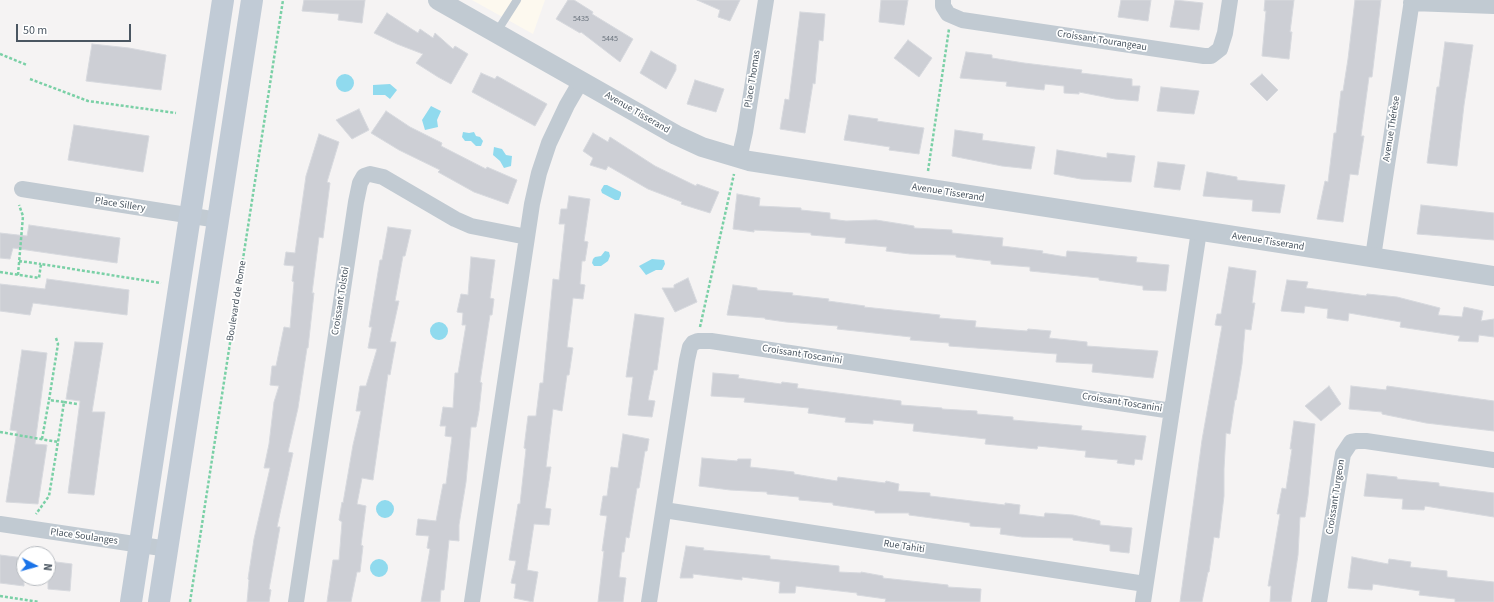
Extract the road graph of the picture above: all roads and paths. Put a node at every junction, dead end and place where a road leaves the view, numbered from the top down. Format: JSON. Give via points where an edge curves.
{"nodes":[{"id":1,"x":223,"y":0,"type":"edge"},
{"id":2,"x":252,"y":0,"type":"edge"},
{"id":3,"x":283,"y":0,"type":"edge"},
{"id":4,"x":438,"y":0,"type":"edge"},
{"id":5,"x":517,"y":0,"type":"edge"},
{"id":6,"x":766,"y":0,"type":"edge"},
{"id":7,"x":943,"y":0,"type":"edge"},
{"id":8,"x":1230,"y":0,"type":"edge"},
{"id":9,"x":1412,"y":1,"type":"edge"},
{"id":10,"x":1494,"y":6,"type":"edge"},
{"id":11,"x":948,"y":29,"type":"dead end"},
{"id":12,"x":496,"y":33,"type":"junction"},
{"id":13,"x":0,"y":54,"type":"edge"},
{"id":14,"x":27,"y":65,"type":"dead end"},
{"id":15,"x":30,"y":79,"type":"dead end"},
{"id":16,"x":581,"y":81,"type":"junction"},
{"id":17,"x":176,"y":113,"type":"dead end"},
{"id":18,"x":737,"y":164,"type":"junction"},
{"id":19,"x":927,"y":175,"type":"dead end"},
{"id":20,"x":22,"y":189,"type":"dead end"},
{"id":21,"x":19,"y":205,"type":"dead end"},
{"id":22,"x":190,"y":216,"type":"junction"},
{"id":23,"x":218,"y":220,"type":"junction"},
{"id":24,"x":1199,"y":231,"type":"junction"},
{"id":25,"x":527,"y":237,"type":"junction"},
{"id":26,"x":1373,"y":257,"type":"junction"},
{"id":27,"x":20,"y":261,"type":"junction"},
{"id":28,"x":40,"y":264,"type":"junction"},
{"id":29,"x":0,"y":272,"type":"edge"},
{"id":30,"x":18,"y":275,"type":"junction"},
{"id":31,"x":1494,"y":276,"type":"edge"},
{"id":32,"x":162,"y":283,"type":"dead end"},
{"id":33,"x":700,"y":327,"type":"dead end"},
{"id":34,"x":56,"y":338,"type":"dead end"},
{"id":35,"x":49,"y":400,"type":"junction"},
{"id":36,"x":64,"y":402,"type":"junction"},
{"id":37,"x":77,"y":404,"type":"dead end"},
{"id":38,"x":1172,"y":410,"type":"junction"},
{"id":39,"x":0,"y":432,"type":"edge"},
{"id":40,"x":42,"y":439,"type":"junction"},
{"id":41,"x":58,"y":442,"type":"junction"},
{"id":42,"x":1494,"y":460,"type":"edge"},
{"id":43,"x":664,"y":510,"type":"junction"},
{"id":44,"x":0,"y":524,"type":"edge"},
{"id":45,"x":34,"y":529,"type":"junction"},
{"id":46,"x":140,"y":545,"type":"junction"},
{"id":47,"x":168,"y":549,"type":"junction"},
{"id":48,"x":1145,"y":584,"type":"junction"},
{"id":49,"x":0,"y":596,"type":"edge"},
{"id":50,"x":39,"y":602,"type":"edge"},
{"id":51,"x":131,"y":602,"type":"edge"},
{"id":52,"x":159,"y":602,"type":"edge"},
{"id":53,"x":190,"y":602,"type":"edge"},
{"id":54,"x":296,"y":602,"type":"edge"},
{"id":55,"x":472,"y":602,"type":"edge"},
{"id":56,"x":649,"y":602,"type":"edge"},
{"id":57,"x":1143,"y":602,"type":"edge"},
{"id":58,"x":1319,"y":602,"type":"edge"}],
"edges":[{"from":1,"to":22,"type":"main road"},
{"from":2,"to":23,"type":"main road"},
{"from":3,"to":53,"type":"path","name":"Boulevard de Rome"},
{"from":4,"to":12,"type":"street","name":"Avenue Tisserand"},
{"from":5,"to":12,"type":"lane"},
{"from":6,"to":18,"type":"street","name":"Place Thomas","via":[[744,139]]},
{"from":7,"to":8,"type":"street","name":"Croissant Tourangeau","via":[[943,6],[948,14],[962,20],[1211,56],[1220,49]]},
{"from":9,"to":10,"type":"street"},
{"from":9,"to":26,"type":"street","name":"Avenue Thérèse"},
{"from":11,"to":19,"type":"path"},
{"from":12,"to":16,"type":"street","name":"Avenue Tisserand"},
{"from":13,"to":14,"type":"path"},
{"from":15,"to":17,"type":"path","via":[[88,101]]},
{"from":16,"to":18,"type":"street","name":"Avenue Tisserand","via":[[690,142]]},
{"from":16,"to":25,"type":"street","via":[[543,158]]},
{"from":18,"to":24,"type":"street","name":"Avenue Tisserand","via":[[770,165]]},
{"from":18,"to":33,"type":"path"},
{"from":20,"to":22,"type":"street","name":"Place Sillery"},
{"from":21,"to":27,"type":"path","via":[[23,216]]},
{"from":22,"to":23,"type":"street","name":"Place Sillery"},
{"from":22,"to":46,"type":"main road"},
{"from":23,"to":47,"type":"main road"},
{"from":24,"to":26,"type":"street","name":"Avenue Tisserand"},
{"from":24,"to":38,"type":"street","name":"Croissant Toscanini"},
{"from":25,"to":54,"type":"street","name":"Croissant Tolstoi","via":[[470,226],[383,177],[370,174],[364,176],[356,202]]},
{"from":25,"to":55,"type":"street"},
{"from":26,"to":31,"type":"street","name":"Avenue Tisserand"},
{"from":27,"to":28,"type":"path"},
{"from":27,"to":30,"type":"path"},
{"from":28,"to":30,"type":"path","via":[[38,278]]},
{"from":28,"to":32,"type":"path"},
{"from":29,"to":30,"type":"path"},
{"from":34,"to":35,"type":"path","via":[[58,344]]},
{"from":35,"to":36,"type":"path"},
{"from":35,"to":40,"type":"path"},
{"from":36,"to":37,"type":"path"},
{"from":36,"to":41,"type":"path"},
{"from":38,"to":43,"type":"street","name":"Croissant Toscanini","via":[[719,342],[698,341],[690,347],[686,360]]},
{"from":38,"to":48,"type":"street","name":"Croissant Toscanini"},
{"from":39,"to":40,"type":"path"},
{"from":40,"to":41,"type":"path"},
{"from":41,"to":45,"type":"path","via":[[49,496],[36,512]]},
{"from":42,"to":58,"type":"street","name":"Croissant Turgeon","via":[[1366,441],[1351,442],[1343,454]]},
{"from":43,"to":48,"type":"street","name":"Rue Tahiti"},
{"from":43,"to":56,"type":"street","name":"Croissant Toscanini"},
{"from":44,"to":45,"type":"street","name":"Place Soulanges"},
{"from":45,"to":46,"type":"street","name":"Place Soulanges"},
{"from":46,"to":47,"type":"street","name":"Place Soulanges"},
{"from":46,"to":51,"type":"main road"},
{"from":47,"to":52,"type":"main road"},
{"from":48,"to":57,"type":"street","name":"Croissant Toscanini"},
{"from":49,"to":50,"type":"path"}]}
